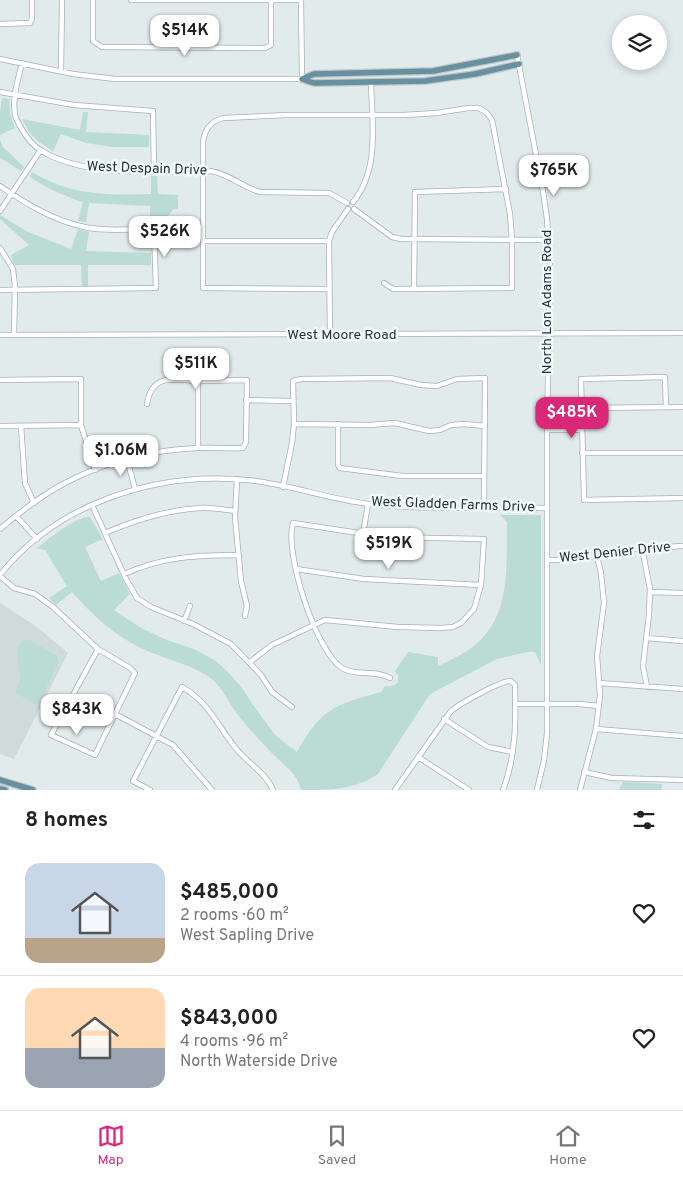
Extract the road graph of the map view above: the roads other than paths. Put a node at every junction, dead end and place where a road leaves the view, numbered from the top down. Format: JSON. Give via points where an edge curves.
{"nodes":[{"id":1,"x":32,"y":0,"type":"edge"},
{"id":2,"x":62,"y":0,"type":"edge"},
{"id":3,"x":93,"y":0,"type":"edge"},
{"id":4,"x":131,"y":0,"type":"edge"},
{"id":5,"x":271,"y":0,"type":"edge"},
{"id":6,"x":301,"y":0,"type":"edge"},
{"id":7,"x":0,"y":24,"type":"edge"},
{"id":8,"x":516,"y":56,"type":"joint"},
{"id":9,"x":0,"y":59,"type":"edge"},
{"id":10,"x":22,"y":63,"type":"junction"},
{"id":11,"x":519,"y":64,"type":"junction"},
{"id":12,"x":61,"y":71,"type":"junction"},
{"id":13,"x":302,"y":79,"type":"junction"},
{"id":14,"x":371,"y":83,"type":"junction"},
{"id":15,"x":0,"y":92,"type":"edge"},
{"id":16,"x":15,"y":94,"type":"junction"},
{"id":17,"x":372,"y":115,"type":"junction"},
{"id":18,"x":40,"y":151,"type":"junction"},
{"id":19,"x":154,"y":171,"type":"junction"},
{"id":20,"x":203,"y":171,"type":"junction"},
{"id":21,"x":0,"y":186,"type":"edge"},
{"id":22,"x":506,"y":189,"type":"junction"},
{"id":23,"x":12,"y":194,"type":"junction"},
{"id":24,"x":350,"y":203,"type":"junction"},
{"id":25,"x":354,"y":208,"type":"junction"},
{"id":26,"x":348,"y":209,"type":"junction"},
{"id":27,"x":0,"y":211,"type":"edge"},
{"id":28,"x":414,"y":240,"type":"junction"},
{"id":29,"x":512,"y":240,"type":"junction"},
{"id":30,"x":548,"y":240,"type":"junction"},
{"id":31,"x":203,"y":241,"type":"junction"},
{"id":32,"x":329,"y":241,"type":"junction"},
{"id":33,"x":0,"y":248,"type":"edge"},
{"id":34,"x":384,"y":283,"type":"dead end"},
{"id":35,"x":329,"y":289,"type":"junction"},
{"id":36,"x":414,"y":289,"type":"junction"},
{"id":37,"x":0,"y":290,"type":"edge"},
{"id":38,"x":15,"y":290,"type":"junction"},
{"id":39,"x":683,"y":332,"type":"edge"},
{"id":40,"x":548,"y":334,"type":"junction"},
{"id":41,"x":0,"y":335,"type":"edge"},
{"id":42,"x":14,"y":335,"type":"junction"},
{"id":43,"x":330,"y":335,"type":"junction"},
{"id":44,"x":0,"y":380,"type":"edge"},
{"id":45,"x":198,"y":381,"type":"junction"},
{"id":46,"x":246,"y":400,"type":"junction"},
{"id":47,"x":293,"y":401,"type":"junction"},
{"id":48,"x":147,"y":404,"type":"dead end"},
{"id":49,"x":666,"y":407,"type":"junction"},
{"id":50,"x":683,"y":407,"type":"edge"},
{"id":51,"x":582,"y":408,"type":"junction"},
{"id":52,"x":294,"y":424,"type":"junction"},
{"id":53,"x":338,"y":424,"type":"junction"},
{"id":54,"x":0,"y":426,"type":"edge"},
{"id":55,"x":21,"y":426,"type":"junction"},
{"id":56,"x":82,"y":426,"type":"junction"},
{"id":57,"x":485,"y":426,"type":"junction"},
{"id":58,"x":547,"y":430,"type":"junction"},
{"id":59,"x":582,"y":430,"type":"junction"},
{"id":60,"x":198,"y":448,"type":"junction"},
{"id":61,"x":582,"y":453,"type":"junction"},
{"id":62,"x":683,"y":453,"type":"edge"},
{"id":63,"x":127,"y":459,"type":"junction"},
{"id":64,"x":95,"y":470,"type":"junction"},
{"id":65,"x":484,"y":476,"type":"junction"},
{"id":66,"x":237,"y":479,"type":"junction"},
{"id":67,"x":283,"y":487,"type":"junction"},
{"id":68,"x":135,"y":490,"type":"junction"},
{"id":69,"x":683,"y":498,"type":"edge"},
{"id":70,"x":34,"y":503,"type":"junction"},
{"id":71,"x":368,"y":504,"type":"junction"},
{"id":72,"x":92,"y":505,"type":"junction"},
{"id":73,"x":484,"y":507,"type":"junction"},
{"id":74,"x":547,"y":508,"type":"junction"},
{"id":75,"x":235,"y":511,"type":"junction"},
{"id":76,"x":16,"y":516,"type":"junction"},
{"id":77,"x":0,"y":529,"type":"edge"},
{"id":78,"x":105,"y":533,"type":"junction"},
{"id":79,"x":363,"y":534,"type":"junction"},
{"id":80,"x":37,"y":539,"type":"junction"},
{"id":81,"x":683,"y":546,"type":"edge"},
{"id":82,"x":642,"y":548,"type":"junction"},
{"id":83,"x":238,"y":555,"type":"junction"},
{"id":84,"x":597,"y":556,"type":"junction"},
{"id":85,"x":548,"y":560,"type":"junction"},
{"id":86,"x":296,"y":570,"type":"junction"},
{"id":87,"x":124,"y":574,"type":"junction"},
{"id":88,"x":0,"y":576,"type":"edge"},
{"id":89,"x":481,"y":585,"type":"junction"},
{"id":90,"x":650,"y":592,"type":"junction"},
{"id":91,"x":683,"y":593,"type":"edge"},
{"id":92,"x":190,"y":606,"type":"dead end"},
{"id":93,"x":245,"y":616,"type":"dead end"},
{"id":94,"x":184,"y":620,"type":"junction"},
{"id":95,"x":312,"y":626,"type":"junction"},
{"id":96,"x":646,"y":638,"type":"junction"},
{"id":97,"x":683,"y":641,"type":"edge"},
{"id":98,"x":98,"y":649,"type":"junction"},
{"id":99,"x":250,"y":662,"type":"junction"},
{"id":100,"x":390,"y":678,"type":"dead end"},
{"id":101,"x":599,"y":683,"type":"junction"},
{"id":102,"x":647,"y":687,"type":"junction"},
{"id":103,"x":683,"y":689,"type":"edge"},
{"id":104,"x":515,"y":704,"type":"junction"},
{"id":105,"x":547,"y":704,"type":"junction"},
{"id":106,"x":599,"y":706,"type":"junction"},
{"id":107,"x":292,"y":707,"type":"dead end"},
{"id":108,"x":115,"y":714,"type":"junction"},
{"id":109,"x":444,"y":719,"type":"junction"},
{"id":110,"x":596,"y":729,"type":"junction"},
{"id":111,"x":157,"y":735,"type":"junction"},
{"id":112,"x":683,"y":736,"type":"edge"},
{"id":113,"x":513,"y":752,"type":"junction"},
{"id":114,"x":418,"y":757,"type":"junction"},
{"id":115,"x":584,"y":772,"type":"junction"},
{"id":116,"x":0,"y":780,"type":"edge"},
{"id":117,"x":683,"y":780,"type":"edge"},
{"id":118,"x":0,"y":788,"type":"edge"},
{"id":119,"x":5,"y":790,"type":"edge"},
{"id":120,"x":33,"y":790,"type":"edge"},
{"id":121,"x":150,"y":790,"type":"edge"},
{"id":122,"x":212,"y":790,"type":"edge"},
{"id":123,"x":273,"y":790,"type":"edge"},
{"id":124,"x":395,"y":790,"type":"edge"},
{"id":125,"x":469,"y":790,"type":"edge"},
{"id":126,"x":503,"y":790,"type":"edge"},
{"id":127,"x":537,"y":790,"type":"edge"},
{"id":128,"x":580,"y":790,"type":"edge"}],
"edges":[{"from":1,"to":7,"type":"street","via":[[30,22]]},
{"from":2,"to":12,"type":"street"},
{"from":3,"to":5,"type":"street","via":[[92,37],[102,47],[265,48],[271,45]]},
{"from":4,"to":5,"type":"street"},
{"from":5,"to":6,"type":"street"},
{"from":6,"to":13,"type":"street"},
{"from":8,"to":11,"type":"street","name":"North Lon Adams Road"},
{"from":8,"to":13,"type":"main road","via":[[433,72],[314,74]]},
{"from":9,"to":10,"type":"street"},
{"from":10,"to":12,"type":"street"},
{"from":10,"to":16,"type":"street","name":"West Despain Drive"},
{"from":11,"to":14,"type":"main road","via":[[425,82]]},
{"from":11,"to":30,"type":"street","name":"North Lon Adams Road","via":[[543,191]]},
{"from":12,"to":13,"type":"street","via":[[115,79]]},
{"from":13,"to":14,"type":"main road","via":[[314,83]]},
{"from":14,"to":17,"type":"street"},
{"from":15,"to":16,"type":"street"},
{"from":16,"to":18,"type":"street","name":"West Despain Drive","via":[[16,117],[25,136]]},
{"from":16,"to":19,"type":"street","via":[[74,105],[153,111]]},
{"from":17,"to":20,"type":"street","via":[[223,118],[214,121],[204,133]]},
{"from":17,"to":22,"type":"street","via":[[479,108],[492,120]]},
{"from":17,"to":24,"type":"street","via":[[371,163],[367,178]]},
{"from":18,"to":19,"type":"street","name":"West Despain Drive","via":[[83,167]]},
{"from":18,"to":23,"type":"street"},
{"from":19,"to":20,"type":"street","name":"West Despain Drive"},
{"from":20,"to":24,"type":"street","name":"West Despain Drive","via":[[218,172],[260,192],[329,193]]},
{"from":20,"to":31,"type":"street"},
{"from":21,"to":23,"type":"street"},
{"from":22,"to":28,"type":"street","via":[[415,192]]},
{"from":22,"to":29,"type":"street"},
{"from":23,"to":27,"type":"street"},
{"from":23,"to":38,"type":"street","via":[[52,217],[81,226],[154,229],[156,288]]},
{"from":24,"to":25,"type":"street"},
{"from":24,"to":26,"type":"street"},
{"from":25,"to":26,"type":"street"},
{"from":25,"to":28,"type":"street","via":[[392,237]]},
{"from":26,"to":32,"type":"street"},
{"from":28,"to":29,"type":"street"},
{"from":28,"to":36,"type":"street"},
{"from":29,"to":30,"type":"street"},
{"from":29,"to":36,"type":"street","via":[[512,288]]},
{"from":30,"to":40,"type":"street","name":"North Lon Adams Road"},
{"from":31,"to":32,"type":"street"},
{"from":31,"to":35,"type":"street","via":[[203,288]]},
{"from":32,"to":35,"type":"street"},
{"from":33,"to":38,"type":"street","via":[[13,269]]},
{"from":34,"to":36,"type":"street","via":[[393,289]]},
{"from":35,"to":43,"type":"street"},
{"from":37,"to":38,"type":"street"},
{"from":38,"to":42,"type":"street"},
{"from":39,"to":40,"type":"street","name":"West Moore Road"},
{"from":40,"to":43,"type":"street","name":"West Moore Road"},
{"from":40,"to":58,"type":"street","name":"North Lon Adams Road"},
{"from":41,"to":42,"type":"street","name":"West Moore Road"},
{"from":42,"to":43,"type":"street","name":"West Moore Road"},
{"from":44,"to":56,"type":"street","via":[[81,379]]},
{"from":45,"to":46,"type":"street","via":[[247,380]]},
{"from":45,"to":48,"type":"street","via":[[173,378],[161,381],[149,393]]},
{"from":45,"to":60,"type":"street"},
{"from":46,"to":47,"type":"street"},
{"from":46,"to":60,"type":"street","via":[[246,442],[243,448]]},
{"from":47,"to":52,"type":"street"},
{"from":47,"to":57,"type":"street","via":[[293,381],[301,379],[390,378],[438,386],[457,379],[485,378]]},
{"from":49,"to":50,"type":"street"},
{"from":49,"to":51,"type":"street"},
{"from":49,"to":51,"type":"street","via":[[665,377],[581,379]]},
{"from":51,"to":59,"type":"street"},
{"from":52,"to":53,"type":"street"},
{"from":52,"to":67,"type":"street"},
{"from":53,"to":57,"type":"street","via":[[394,422],[429,431],[451,425]]},
{"from":53,"to":65,"type":"street","via":[[340,468],[402,476]]},
{"from":54,"to":55,"type":"street"},
{"from":55,"to":56,"type":"street"},
{"from":55,"to":70,"type":"street","via":[[25,483]]},
{"from":56,"to":64,"type":"street"},
{"from":57,"to":65,"type":"street"},
{"from":58,"to":59,"type":"street"},
{"from":58,"to":74,"type":"street","name":"North Lon Adams Road"},
{"from":59,"to":61,"type":"street"},
{"from":60,"to":63,"type":"street"},
{"from":61,"to":62,"type":"street"},
{"from":61,"to":69,"type":"street","via":[[584,500]]},
{"from":63,"to":64,"type":"street"},
{"from":63,"to":68,"type":"street"},
{"from":64,"to":70,"type":"street","via":[[65,483]]},
{"from":65,"to":73,"type":"street"},
{"from":66,"to":67,"type":"street","name":"West Gladden Farms Drive"},
{"from":66,"to":68,"type":"street","name":"West Gladden Farms Drive","via":[[178,480]]},
{"from":66,"to":75,"type":"street"},
{"from":67,"to":71,"type":"street","name":"West Gladden Farms Drive"},
{"from":68,"to":72,"type":"street","name":"West Gladden Farms Drive"},
{"from":70,"to":76,"type":"street"},
{"from":71,"to":73,"type":"street","name":"West Gladden Farms Drive"},
{"from":71,"to":79,"type":"street"},
{"from":72,"to":78,"type":"street"},
{"from":72,"to":80,"type":"street","name":"West Gladden Farms Drive"},
{"from":73,"to":74,"type":"street","name":"West Gladden Farms Drive"},
{"from":74,"to":85,"type":"street","name":"North Lon Adams Road"},
{"from":75,"to":78,"type":"street","via":[[201,508],[166,512]]},
{"from":75,"to":83,"type":"street"},
{"from":76,"to":77,"type":"street"},
{"from":76,"to":80,"type":"street"},
{"from":78,"to":87,"type":"street"},
{"from":79,"to":86,"type":"street","via":[[293,523],[291,541]]},
{"from":79,"to":89,"type":"street","via":[[484,539]]},
{"from":80,"to":88,"type":"street","name":"West Gladden Farms Drive","via":[[13,559]]},
{"from":81,"to":82,"type":"street","name":"West Denier Drive"},
{"from":82,"to":84,"type":"street","name":"West Denier Drive"},
{"from":82,"to":90,"type":"street"},
{"from":83,"to":87,"type":"street","via":[[168,559]]},
{"from":83,"to":93,"type":"street","via":[[247,606]]},
{"from":84,"to":85,"type":"street","name":"West Denier Drive"},
{"from":84,"to":101,"type":"street","via":[[604,603],[597,656]]},
{"from":85,"to":105,"type":"street","name":"North Lon Adams Road"},
{"from":86,"to":89,"type":"street","via":[[364,579]]},
{"from":86,"to":95,"type":"street"},
{"from":87,"to":94,"type":"street","via":[[136,598]]},
{"from":88,"to":98,"type":"street","via":[[14,588],[41,598]]},
{"from":89,"to":95,"type":"street","via":[[474,609],[453,627],[335,620],[325,620]]},
{"from":90,"to":91,"type":"street"},
{"from":90,"to":96,"type":"street"},
{"from":92,"to":94,"type":"street"},
{"from":94,"to":99,"type":"street","via":[[231,644]]},
{"from":95,"to":99,"type":"street","via":[[272,645]]},
{"from":95,"to":100,"type":"street","via":[[332,659],[342,668]]},
{"from":96,"to":97,"type":"street"},
{"from":96,"to":102,"type":"street","via":[[643,666]]},
{"from":98,"to":108,"type":"street","via":[[135,673]]},
{"from":98,"to":108,"type":"street","via":[[51,735],[95,755]]},
{"from":99,"to":107,"type":"street","via":[[272,692]]},
{"from":101,"to":102,"type":"street"},
{"from":101,"to":106,"type":"street"},
{"from":102,"to":103,"type":"street"},
{"from":104,"to":105,"type":"street"},
{"from":104,"to":109,"type":"street","via":[[515,685],[506,681],[458,706]]},
{"from":104,"to":113,"type":"street"},
{"from":105,"to":106,"type":"street"},
{"from":105,"to":127,"type":"street","name":"North Lon Adams Road","via":[[546,746]]},
{"from":106,"to":110,"type":"street"},
{"from":108,"to":111,"type":"street"},
{"from":109,"to":113,"type":"street","via":[[488,747]]},
{"from":109,"to":114,"type":"street"},
{"from":110,"to":112,"type":"street"},
{"from":110,"to":115,"type":"street"},
{"from":111,"to":121,"type":"street","via":[[134,781]]},
{"from":111,"to":122,"type":"street","via":[[173,745]]},
{"from":111,"to":123,"type":"street","via":[[182,687],[206,706],[240,753],[267,779]]},
{"from":113,"to":126,"type":"street"},
{"from":114,"to":124,"type":"street"},
{"from":114,"to":125,"type":"street"},
{"from":115,"to":117,"type":"street","via":[[612,778]]},
{"from":115,"to":128,"type":"street"},
{"from":116,"to":120,"type":"main road"},
{"from":118,"to":119,"type":"main road"}]}
